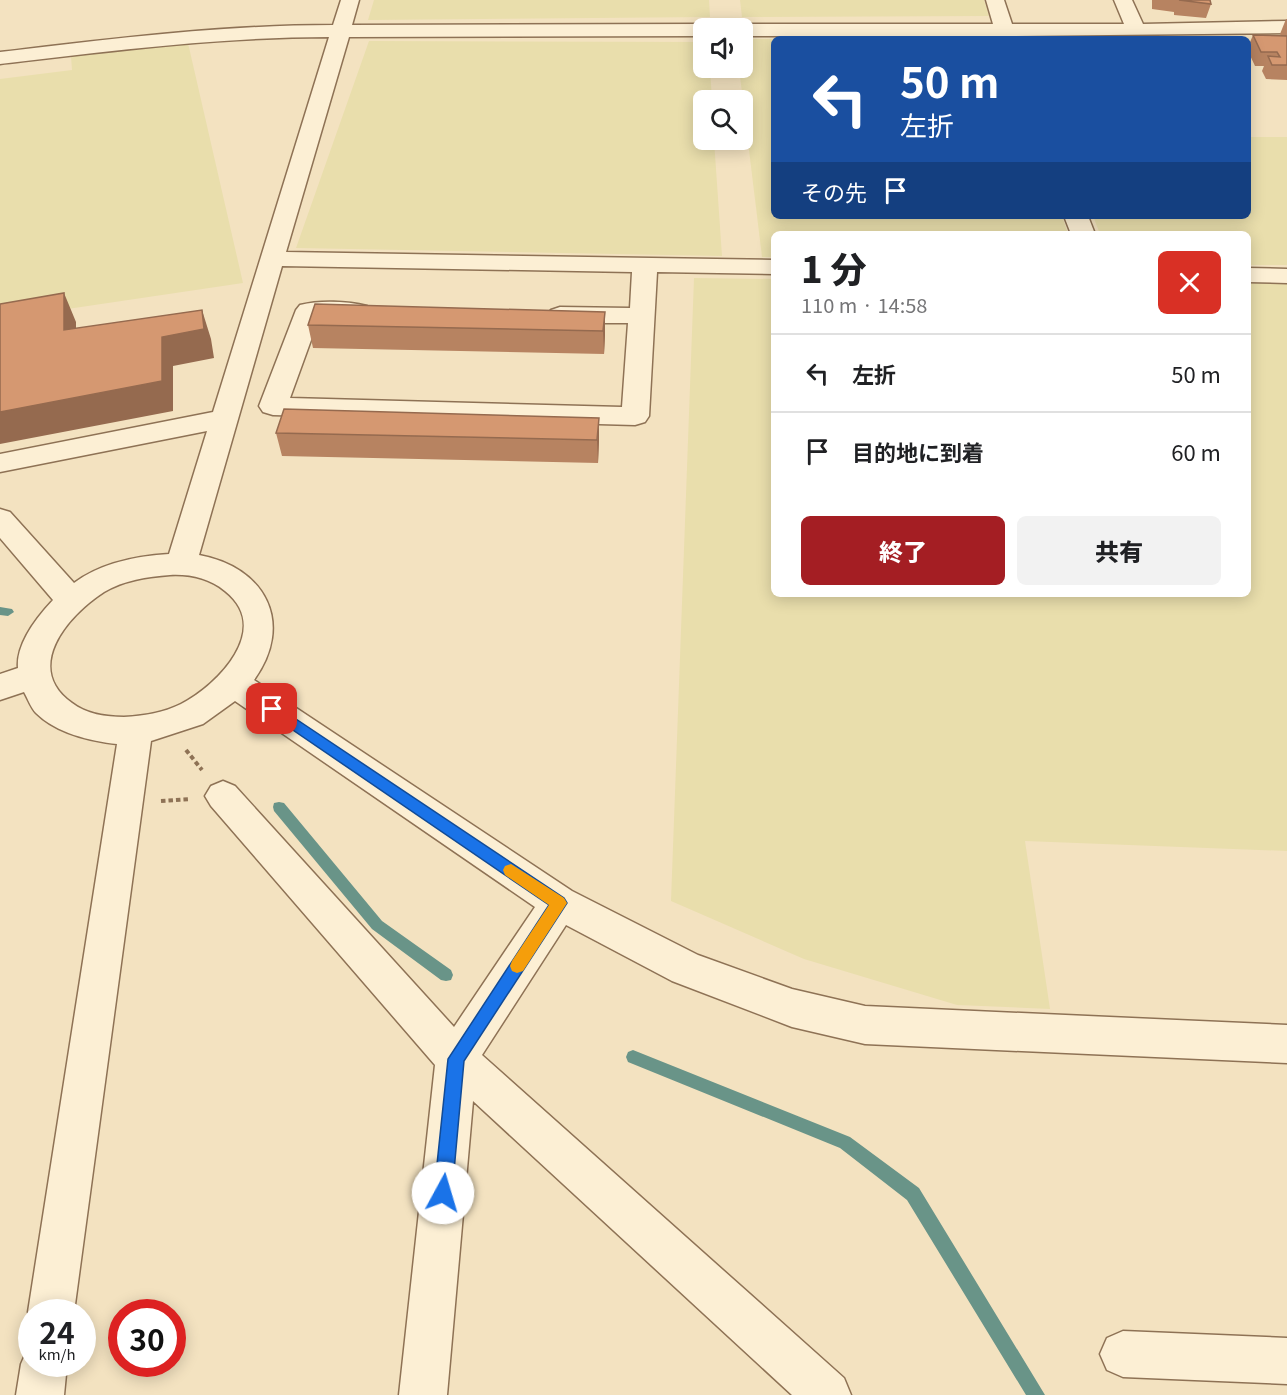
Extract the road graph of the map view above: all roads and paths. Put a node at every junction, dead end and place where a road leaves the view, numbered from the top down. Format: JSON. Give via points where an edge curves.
{"nodes":[{"id":1,"x":350,"y":0,"type":"edge"},
{"id":2,"x":995,"y":0,"type":"edge"},
{"id":3,"x":1123,"y":0,"type":"edge"},
{"id":4,"x":1216,"y":9,"type":"dead end"},
{"id":5,"x":1287,"y":27,"type":"edge"},
{"id":6,"x":1222,"y":28,"type":"junction"},
{"id":7,"x":693,"y":30,"type":"edge"},
{"id":8,"x":753,"y":30,"type":"edge"},
{"id":9,"x":1136,"y":30,"type":"junction"},
{"id":10,"x":340,"y":31,"type":"junction"},
{"id":11,"x":1005,"y":35,"type":"edge"},
{"id":12,"x":0,"y":58,"type":"edge"},
{"id":13,"x":273,"y":259,"type":"junction"},
{"id":14,"x":645,"y":265,"type":"junction"},
{"id":15,"x":771,"y":267,"type":"edge"},
{"id":16,"x":1251,"y":275,"type":"edge"},
{"id":17,"x":1287,"y":276,"type":"edge"},
{"id":18,"x":381,"y":312,"type":"edge"},
{"id":19,"x":535,"y":314,"type":"edge"},
{"id":20,"x":641,"y":316,"type":"junction"},
{"id":21,"x":225,"y":419,"type":"junction"},
{"id":22,"x":0,"y":463,"type":"edge"},
{"id":23,"x":0,"y":519,"type":"edge"},
{"id":24,"x":181,"y":564,"type":"junction"},
{"id":25,"x":71,"y":600,"type":"junction"},
{"id":26,"x":34,"y":676,"type":"junction"},
{"id":27,"x":234,"y":683,"type":"junction"},
{"id":28,"x":0,"y":687,"type":"edge"},
{"id":29,"x":150,"y":727,"type":"junction"},
{"id":30,"x":223,"y":796,"type":"junction"},
{"id":31,"x":124,"y":805,"type":"junction"},
{"id":32,"x":559,"y":903,"type":"junction"},
{"id":33,"x":1287,"y":1044,"type":"edge"},
{"id":34,"x":456,"y":1059,"type":"junction"},
{"id":35,"x":53,"y":1299,"type":"edge"},
{"id":36,"x":1123,"y":1354,"type":"dead end"},
{"id":37,"x":1287,"y":1361,"type":"edge"},
{"id":38,"x":42,"y":1377,"type":"edge"},
{"id":39,"x":40,"y":1395,"type":"edge"},
{"id":40,"x":423,"y":1395,"type":"edge"},
{"id":41,"x":827,"y":1395,"type":"edge"}],
"edges":[{"from":1,"to":10,"type":"street"},
{"from":2,"to":11,"type":"street"},
{"from":3,"to":9,"type":"street"},
{"from":4,"to":6,"type":"street"},
{"from":5,"to":6,"type":"street"},
{"from":6,"to":9,"type":"street"},
{"from":7,"to":10,"type":"street"},
{"from":8,"to":11,"type":"street"},
{"from":9,"to":11,"type":"street"},
{"from":10,"to":12,"type":"street","via":[[184,37]]},
{"from":10,"to":13,"type":"street"},
{"from":13,"to":14,"type":"street"},
{"from":13,"to":21,"type":"street"},
{"from":14,"to":15,"type":"street"},
{"from":14,"to":20,"type":"street"},
{"from":16,"to":17,"type":"street"},
{"from":18,"to":20,"type":"street","via":[[309,310],[273,406],[635,416]]},
{"from":19,"to":20,"type":"street"},
{"from":21,"to":22,"type":"street"},
{"from":21,"to":24,"type":"street"},
{"from":23,"to":25,"type":"street"},
{"from":24,"to":25,"type":"street","via":[[123,572],[96,583]]},
{"from":24,"to":27,"type":"street","via":[[209,568],[232,579],[249,595],[258,614],[259,637],[251,660]]},
{"from":25,"to":26,"type":"street","via":[[53,617],[41,637],[34,656]]},
{"from":26,"to":28,"type":"street"},
{"from":26,"to":29,"type":"street","via":[[42,696],[57,712],[79,724],[106,729]]},
{"from":27,"to":29,"type":"street","via":[[191,714]]},
{"from":27,"to":32,"type":"street"},
{"from":29,"to":30,"type":"path"},
{"from":29,"to":31,"type":"street"},
{"from":30,"to":31,"type":"path"},
{"from":30,"to":34,"type":"street"},
{"from":31,"to":35,"type":"street"},
{"from":32,"to":33,"type":"street","via":[[686,968],[792,1008],[865,1025]]},
{"from":32,"to":34,"type":"street"},
{"from":34,"to":40,"type":"street"},
{"from":34,"to":41,"type":"street"},
{"from":36,"to":37,"type":"street"},
{"from":38,"to":39,"type":"street"}]}
